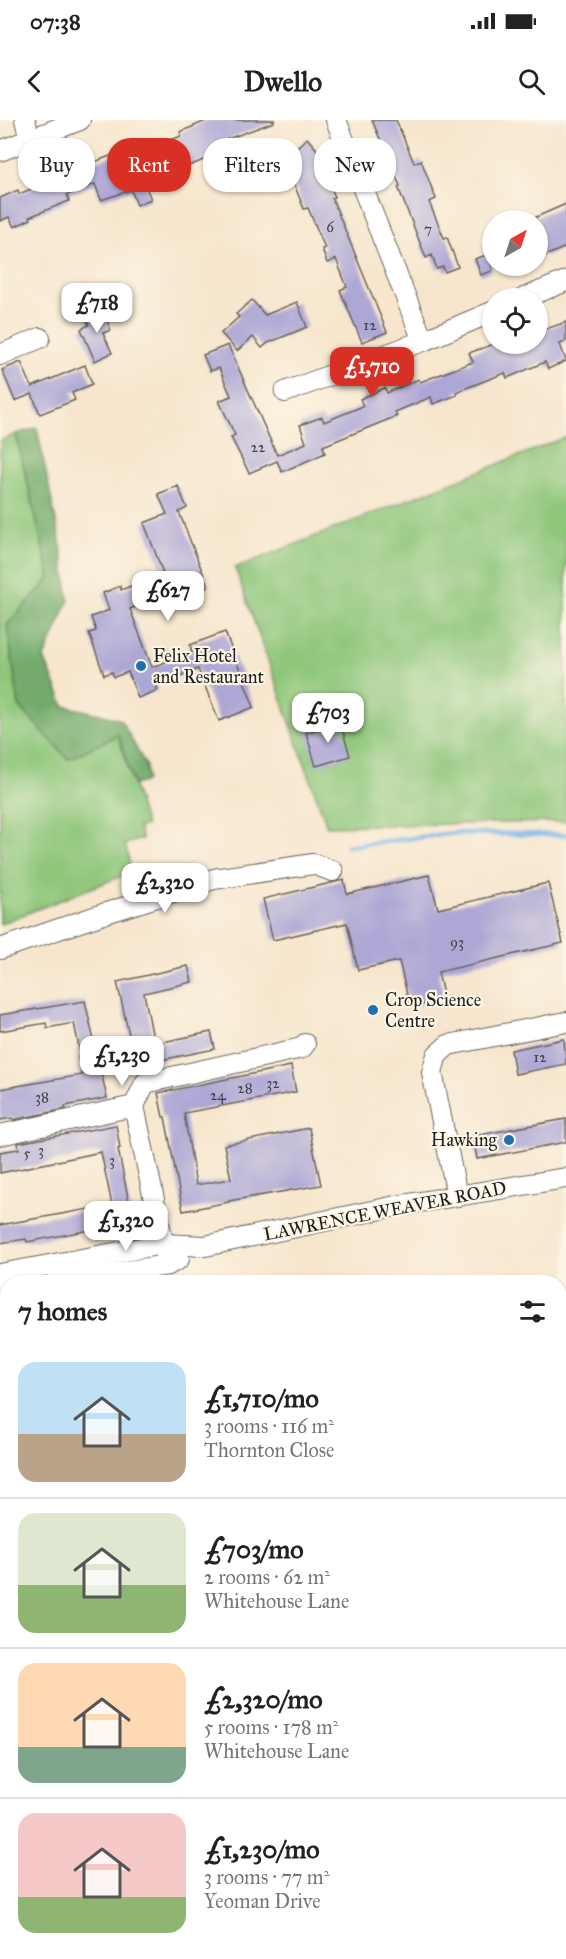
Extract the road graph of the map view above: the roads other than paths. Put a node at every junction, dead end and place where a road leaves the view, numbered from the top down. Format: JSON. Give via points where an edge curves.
{"nodes":[{"id":1,"x":80,"y":120,"type":"edge"},
{"id":2,"x":336,"y":120,"type":"edge"},
{"id":3,"x":28,"y":130,"type":"edge"},
{"id":4,"x":0,"y":151,"type":"edge"},
{"id":5,"x":566,"y":281,"type":"edge"},
{"id":6,"x":548,"y":288,"type":"edge"},
{"id":7,"x":482,"y":316,"type":"edge"},
{"id":8,"x":40,"y":338,"type":"dead end"},
{"id":9,"x":423,"y":341,"type":"junction"},
{"id":10,"x":0,"y":355,"type":"edge"},
{"id":11,"x":285,"y":393,"type":"dead end"},
{"id":12,"x":333,"y":872,"type":"dead end"},
{"id":13,"x":0,"y":949,"type":"edge"},
{"id":14,"x":566,"y":1022,"type":"edge"},
{"id":15,"x":305,"y":1044,"type":"dead end"},
{"id":16,"x":134,"y":1106,"type":"junction"},
{"id":17,"x":0,"y":1136,"type":"edge"},
{"id":18,"x":566,"y":1178,"type":"edge"},
{"id":19,"x":457,"y":1196,"type":"junction"},
{"id":20,"x":163,"y":1244,"type":"junction"},
{"id":21,"x":205,"y":1246,"type":"junction"},
{"id":22,"x":168,"y":1265,"type":"junction"},
{"id":23,"x":0,"y":1274,"type":"edge"},
{"id":24,"x":102,"y":1275,"type":"edge"}],
"edges":[{"from":1,"to":3,"type":"street"},
{"from":2,"to":9,"type":"street"},
{"from":3,"to":4,"type":"street"},
{"from":5,"to":6,"type":"street"},
{"from":7,"to":9,"type":"street"},
{"from":8,"to":10,"type":"street"},
{"from":9,"to":11,"type":"street"},
{"from":12,"to":13,"type":"street","via":[[313,864],[214,879]]},
{"from":14,"to":19,"type":"street","via":[[448,1045],[437,1055],[432,1072]]},
{"from":15,"to":16,"type":"street","via":[[302,1048],[145,1083]]},
{"from":16,"to":17,"type":"street"},
{"from":16,"to":20,"type":"street"},
{"from":18,"to":19,"type":"street","name":"LAWRENCE WEAVER ROAD"},
{"from":19,"to":21,"type":"street","name":"LAWRENCE WEAVER ROAD"},
{"from":20,"to":21,"type":"street","name":"LAWRENCE WEAVER ROAD"},
{"from":20,"to":22,"type":"street"},
{"from":20,"to":23,"type":"street","name":"LAWRENCE WEAVER ROAD"},
{"from":21,"to":22,"type":"street","name":"LAWRENCE WEAVER ROAD"},
{"from":22,"to":24,"type":"street","name":"LAWRENCE WEAVER ROAD"}]}
